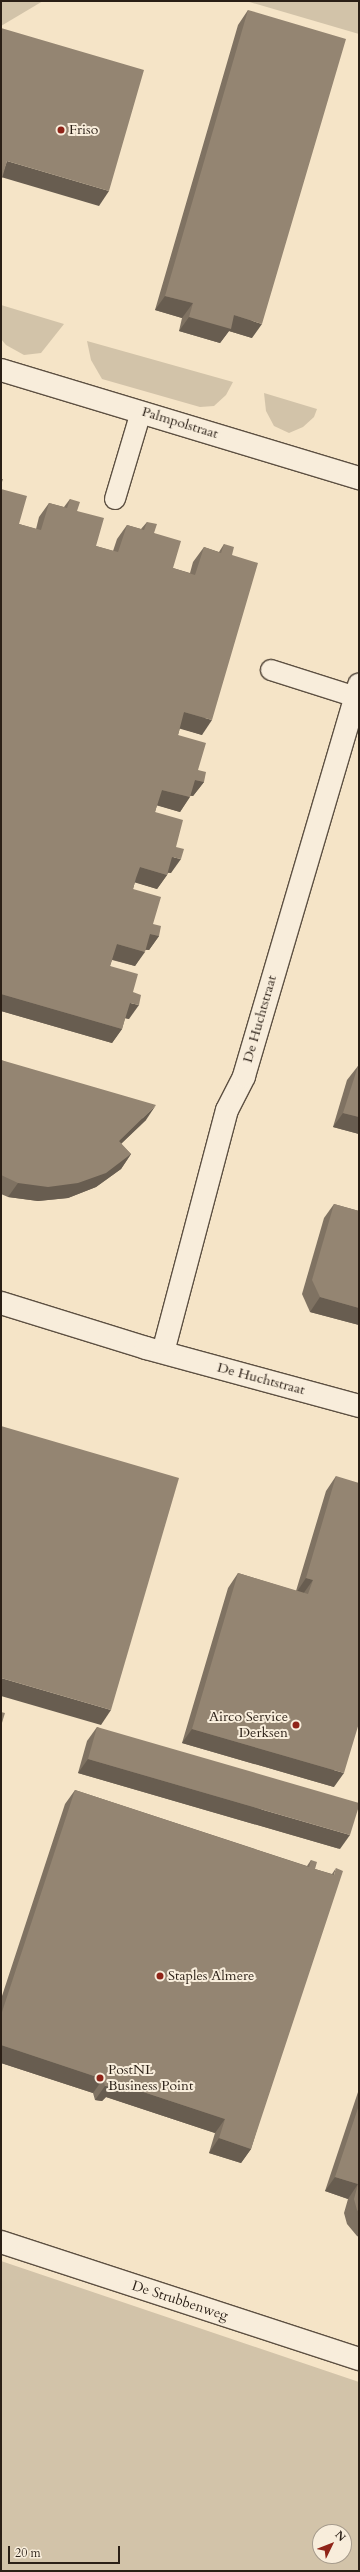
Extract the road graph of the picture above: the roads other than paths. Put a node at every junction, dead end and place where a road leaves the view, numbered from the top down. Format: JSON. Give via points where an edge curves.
{"nodes":[{"id":1,"x":1,"y":370,"type":"edge"},
{"id":2,"x":141,"y":412,"type":"junction"},
{"id":3,"x":359,"y":478,"type":"edge"},
{"id":4,"x":115,"y":499,"type":"dead end"},
{"id":5,"x":271,"y":670,"type":"dead end"},
{"id":6,"x":357,"y":691,"type":"edge"},
{"id":7,"x":1,"y":1303,"type":"edge"},
{"id":8,"x":163,"y":1352,"type":"junction"},
{"id":9,"x":359,"y":1406,"type":"edge"},
{"id":10,"x":1,"y":2242,"type":"edge"},
{"id":11,"x":359,"y":2359,"type":"edge"}],
"edges":[{"from":1,"to":2,"type":"street","name":"Palmpolstraat"},
{"from":2,"to":3,"type":"street","name":"Palmpolstraat"},
{"from":2,"to":4,"type":"lane"},
{"from":5,"to":6,"type":"lane"},
{"from":6,"to":8,"type":"street","name":"De Huchtstraat","via":[[244,1076],[227,1110]]},
{"from":7,"to":8,"type":"street","name":"De Huchtstraat"},
{"from":8,"to":9,"type":"street","name":"De Huchtstraat"},
{"from":10,"to":11,"type":"street","name":"De Strubbenweg"}]}
